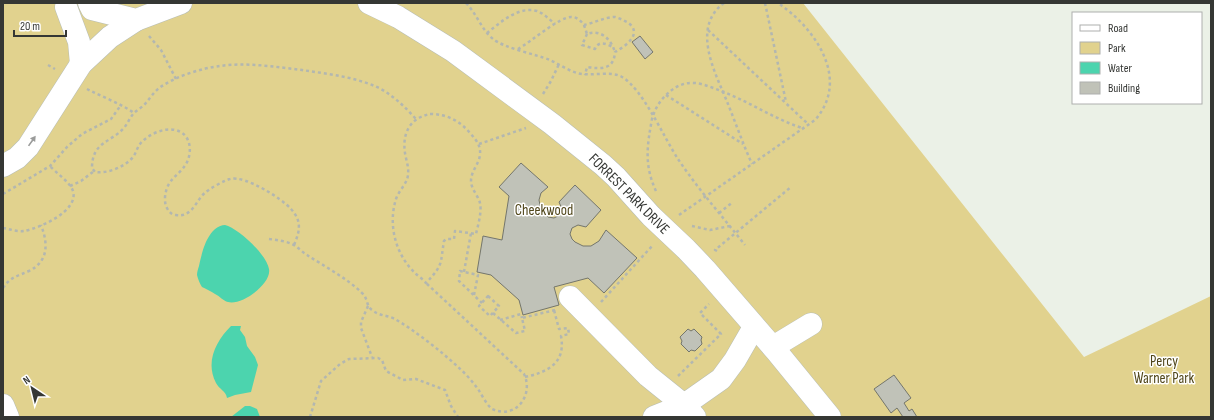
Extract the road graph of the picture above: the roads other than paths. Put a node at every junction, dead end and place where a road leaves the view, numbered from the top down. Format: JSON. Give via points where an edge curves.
{"nodes":[{"id":1,"x":181,"y":3,"type":"edge"},
{"id":2,"x":369,"y":3,"type":"edge"},
{"id":3,"x":61,"y":5,"type":"edge"},
{"id":4,"x":90,"y":6,"type":"edge"},
{"id":5,"x":136,"y":20,"type":"junction"},
{"id":6,"x":77,"y":71,"type":"junction"},
{"id":7,"x":3,"y":166,"type":"edge"},
{"id":8,"x":572,"y":306,"type":"road end"},
{"id":9,"x":811,"y":324,"type":"dead end"},
{"id":10,"x":754,"y":327,"type":"junction"},
{"id":11,"x":773,"y":347,"type":"junction"},
{"id":12,"x":3,"y":405,"type":"edge"},
{"id":13,"x":689,"y":411,"type":"edge"},
{"id":14,"x":8,"y":417,"type":"edge"},
{"id":15,"x":654,"y":417,"type":"edge"},
{"id":16,"x":830,"y":417,"type":"edge"}],
"edges":[{"from":1,"to":5,"type":"lane"},
{"from":2,"to":10,"type":"lane","name":"FORREST PARK DRIVE","via":[[398,17],[453,51],[552,124],[612,173],[705,269]]},
{"from":3,"to":4,"type":"lane"},
{"from":3,"to":6,"type":"lane","via":[[80,42]]},
{"from":4,"to":5,"type":"lane"},
{"from":5,"to":6,"type":"lane","via":[[110,37]]},
{"from":7,"to":6,"type":"lane","one_way":true,"via":[[17,158],[28,147]]},
{"from":8,"to":13,"type":"lane"},
{"from":9,"to":11,"type":"lane"},
{"from":10,"to":11,"type":"lane","name":"FORREST PARK DRIVE"},
{"from":10,"to":13,"type":"lane","via":[[721,379]]},
{"from":11,"to":16,"type":"lane","name":"FORREST PARK DRIVE"},
{"from":12,"to":14,"type":"lane"},
{"from":13,"to":15,"type":"lane"}]}
